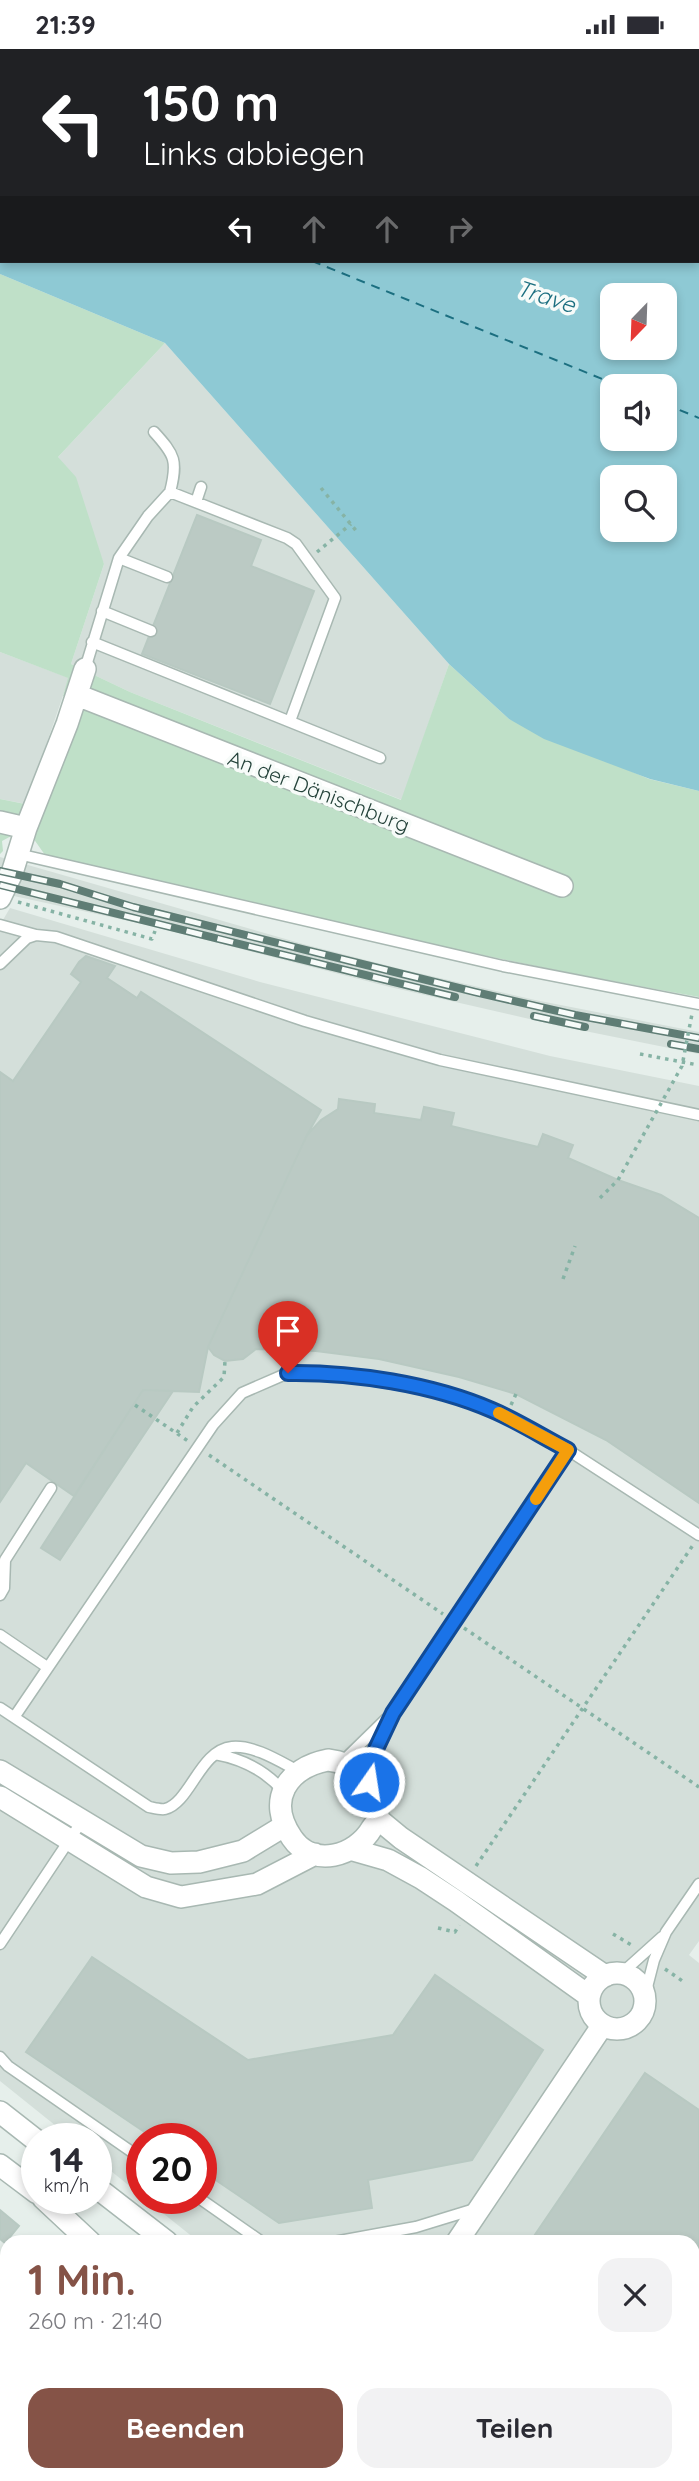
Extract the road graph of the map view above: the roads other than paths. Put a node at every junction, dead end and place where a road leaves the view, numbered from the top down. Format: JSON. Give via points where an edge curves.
{"nodes":[{"id":1,"x":154,"y":432,"type":"dead end"},
{"id":2,"x":201,"y":487,"type":"dead end"},
{"id":3,"x":170,"y":492,"type":"junction"},
{"id":4,"x":196,"y":502,"type":"junction"},
{"id":5,"x":120,"y":558,"type":"junction"},
{"id":6,"x":167,"y":577,"type":"dead end"},
{"id":7,"x":102,"y":611,"type":"junction"},
{"id":8,"x":152,"y":631,"type":"dead end"},
{"id":9,"x":92,"y":642,"type":"junction"},
{"id":10,"x":85,"y":669,"type":"joint"},
{"id":11,"x":77,"y":695,"type":"junction"},
{"id":12,"x":290,"y":722,"type":"junction"},
{"id":13,"x":380,"y":758,"type":"dead end"},
{"id":14,"x":0,"y":822,"type":"edge"},
{"id":15,"x":26,"y":828,"type":"junction"},
{"id":16,"x":18,"y":854,"type":"junction"},
{"id":17,"x":562,"y":886,"type":"dead end"},
{"id":18,"x":0,"y":898,"type":"edge"},
{"id":19,"x":0,"y":925,"type":"edge"},
{"id":20,"x":36,"y":935,"type":"junction"},
{"id":21,"x":0,"y":964,"type":"edge"},
{"id":22,"x":699,"y":1004,"type":"edge"},
{"id":23,"x":699,"y":1115,"type":"edge"},
{"id":24,"x":568,"y":1450,"type":"junction"},
{"id":25,"x":51,"y":1488,"type":"dead end"},
{"id":26,"x":699,"y":1536,"type":"edge"},
{"id":27,"x":0,"y":1595,"type":"edge"},
{"id":28,"x":0,"y":1635,"type":"edge"},
{"id":29,"x":47,"y":1667,"type":"junction"},
{"id":30,"x":0,"y":1707,"type":"edge"},
{"id":31,"x":393,"y":1713,"type":"junction"},
{"id":32,"x":15,"y":1716,"type":"junction"},
{"id":33,"x":215,"y":1754,"type":"junction"},
{"id":34,"x":342,"y":1762,"type":"junction"},
{"id":35,"x":0,"y":1771,"type":"edge"},
{"id":36,"x":298,"y":1771,"type":"junction"},
{"id":37,"x":369,"y":1782,"type":"junction"},
{"id":38,"x":283,"y":1791,"type":"junction"},
{"id":39,"x":0,"y":1797,"type":"edge"},
{"id":40,"x":378,"y":1819,"type":"junction"},
{"id":41,"x":82,"y":1821,"type":"junction"},
{"id":42,"x":284,"y":1826,"type":"junction"},
{"id":43,"x":70,"y":1840,"type":"junction"},
{"id":44,"x":353,"y":1850,"type":"junction"},
{"id":45,"x":315,"y":1854,"type":"junction"},
{"id":46,"x":443,"y":1866,"type":"junction"},
{"id":47,"x":421,"y":1878,"type":"junction"},
{"id":48,"x":699,"y":1884,"type":"edge"},
{"id":49,"x":522,"y":1919,"type":"junction"},
{"id":50,"x":666,"y":1932,"type":"junction"},
{"id":51,"x":514,"y":1942,"type":"junction"},
{"id":52,"x":556,"y":1943,"type":"junction"},
{"id":53,"x":0,"y":1944,"type":"edge"},
{"id":54,"x":613,"y":1975,"type":"junction"},
{"id":55,"x":645,"y":1995,"type":"junction"},
{"id":56,"x":589,"y":1996,"type":"junction"},
{"id":57,"x":602,"y":2026,"type":"junction"},
{"id":58,"x":0,"y":2057,"type":"edge"},
{"id":59,"x":0,"y":2112,"type":"edge"},
{"id":60,"x":21,"y":2128,"type":"edge"},
{"id":61,"x":126,"y":2148,"type":"edge"},
{"id":62,"x":0,"y":2165,"type":"edge"},
{"id":63,"x":21,"y":2181,"type":"edge"},
{"id":64,"x":112,"y":2199,"type":"edge"},
{"id":65,"x":480,"y":2207,"type":"junction"},
{"id":66,"x":217,"y":2211,"type":"edge"},
{"id":67,"x":60,"y":2214,"type":"edge"},
{"id":68,"x":83,"y":2235,"type":"edge"},
{"id":69,"x":158,"y":2235,"type":"edge"},
{"id":70,"x":252,"y":2235,"type":"edge"},
{"id":71,"x":372,"y":2235,"type":"edge"},
{"id":72,"x":462,"y":2235,"type":"edge"}],
"edges":[{"from":1,"to":3,"type":"lane","via":[[171,451],[175,473]]},
{"from":2,"to":4,"type":"lane"},
{"from":3,"to":4,"type":"lane"},
{"from":3,"to":5,"type":"lane"},
{"from":4,"to":12,"type":"lane","via":[[296,544],[335,598]]},
{"from":5,"to":6,"type":"lane"},
{"from":5,"to":7,"type":"lane"},
{"from":7,"to":8,"type":"lane"},
{"from":7,"to":9,"type":"lane"},
{"from":9,"to":10,"type":"lane"},
{"from":9,"to":12,"type":"lane"},
{"from":10,"to":11,"type":"street"},
{"from":11,"to":15,"type":"street"},
{"from":11,"to":17,"type":"street","name":"An der Dänischburg"},
{"from":12,"to":13,"type":"lane"},
{"from":14,"to":15,"type":"street"},
{"from":15,"to":16,"type":"street"},
{"from":16,"to":18,"type":"street"},
{"from":16,"to":22,"type":"lane","via":[[503,966]]},
{"from":19,"to":20,"type":"lane"},
{"from":20,"to":21,"type":"lane"},
{"from":20,"to":23,"type":"lane","via":[[56,937],[305,1021],[440,1060]]},
{"from":24,"to":26,"type":"lane"},
{"from":24,"to":29,"type":"lane","via":[[492,1410],[426,1389],[322,1372],[288,1373],[243,1393],[213,1425]]},
{"from":24,"to":31,"type":"lane"},
{"from":25,"to":27,"type":"lane","via":[[5,1560]]},
{"from":28,"to":29,"type":"lane"},
{"from":29,"to":32,"type":"lane"},
{"from":30,"to":32,"type":"lane"},
{"from":31,"to":34,"type":"lane"},
{"from":31,"to":37,"type":"lane","via":[[376,1749]]},
{"from":32,"to":33,"type":"lane","via":[[149,1807],[165,1810],[178,1802]]},
{"from":33,"to":36,"type":"lane","via":[[230,1747],[246,1748]]},
{"from":33,"to":38,"type":"lane","via":[[252,1765],[271,1776]]},
{"from":34,"to":36,"type":"street","via":[[311,1763]]},
{"from":34,"to":37,"type":"street"},
{"from":35,"to":41,"type":"street"},
{"from":36,"to":38,"type":"street"},
{"from":37,"to":40,"type":"street"},
{"from":38,"to":42,"type":"street"},
{"from":39,"to":43,"type":"street"},
{"from":40,"to":44,"type":"street"},
{"from":40,"to":46,"type":"street"},
{"from":41,"to":42,"type":"street","via":[[141,1856],[171,1863],[199,1862],[243,1851]]},
{"from":41,"to":43,"type":"lane"},
{"from":42,"to":45,"type":"street","via":[[296,1844]]},
{"from":43,"to":45,"type":"street","via":[[146,1887],[181,1898],[257,1884]]},
{"from":43,"to":53,"type":"lane"},
{"from":44,"to":45,"type":"street","via":[[340,1855]]},
{"from":44,"to":47,"type":"street","via":[[388,1860]]},
{"from":46,"to":47,"type":"lane","via":[[434,1877]]},
{"from":46,"to":49,"type":"street"},
{"from":47,"to":51,"type":"street"},
{"from":48,"to":50,"type":"lane"},
{"from":49,"to":51,"type":"lane"},
{"from":49,"to":52,"type":"street"},
{"from":50,"to":54,"type":"lane"},
{"from":50,"to":55,"type":"lane"},
{"from":51,"to":52,"type":"lane","via":[[538,1952]]},
{"from":51,"to":56,"type":"street"},
{"from":52,"to":54,"type":"street"},
{"from":54,"to":55,"type":"street","via":[[636,1980]]},
{"from":54,"to":56,"type":"street","via":[[593,1985]]},
{"from":55,"to":57,"type":"street","via":[[646,2004],[634,2024],[624,2029]]},
{"from":56,"to":57,"type":"street","via":[[589,2008]]},
{"from":57,"to":65,"type":"street"},
{"from":58,"to":61,"type":"lane"},
{"from":59,"to":60,"type":"street"},
{"from":62,"to":63,"type":"street"},
{"from":64,"to":69,"type":"street"},
{"from":65,"to":71,"type":"lane"},
{"from":65,"to":72,"type":"street"},
{"from":66,"to":70,"type":"lane"},
{"from":67,"to":68,"type":"street"}]}
